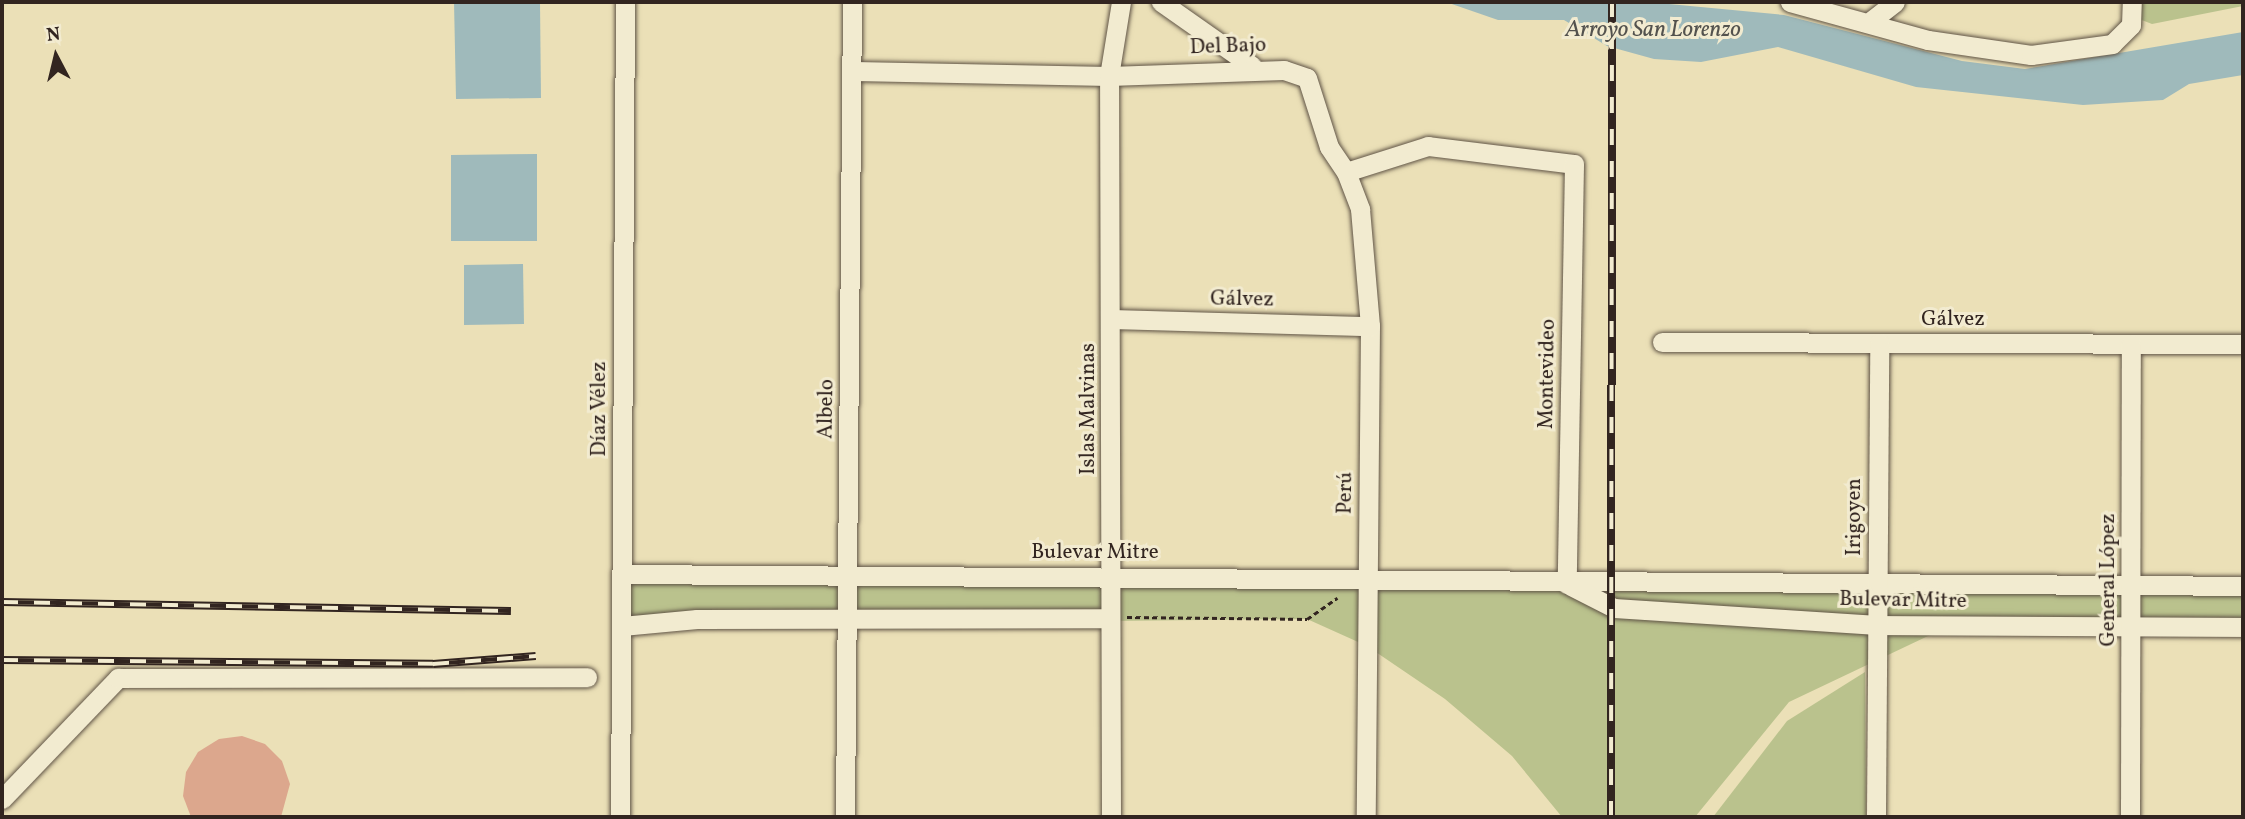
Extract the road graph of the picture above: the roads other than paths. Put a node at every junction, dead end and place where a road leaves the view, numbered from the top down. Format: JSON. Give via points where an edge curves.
{"nodes":[{"id":1,"x":625,"y":2,"type":"edge"},
{"id":2,"x":852,"y":2,"type":"edge"},
{"id":3,"x":1121,"y":2,"type":"edge"},
{"id":4,"x":1161,"y":2,"type":"edge"},
{"id":5,"x":1790,"y":2,"type":"edge"},
{"id":6,"x":1895,"y":2,"type":"edge"},
{"id":7,"x":2132,"y":2,"type":"edge"},
{"id":8,"x":1873,"y":11,"type":"edge"},
{"id":9,"x":1252,"y":66,"type":"junction"},
{"id":10,"x":853,"y":71,"type":"junction"},
{"id":11,"x":1109,"y":76,"type":"junction"},
{"id":12,"x":1346,"y":172,"type":"junction"},
{"id":13,"x":1112,"y":319,"type":"junction"},
{"id":14,"x":1370,"y":326,"type":"junction"},
{"id":15,"x":1662,"y":342,"type":"dead end"},
{"id":16,"x":1879,"y":343,"type":"junction"},
{"id":17,"x":2131,"y":344,"type":"junction"},
{"id":18,"x":2243,"y":344,"type":"edge"},
{"id":19,"x":622,"y":574,"type":"junction"},
{"id":20,"x":848,"y":574,"type":"junction"},
{"id":21,"x":1113,"y":576,"type":"junction"},
{"id":22,"x":1368,"y":577,"type":"junction"},
{"id":23,"x":1567,"y":584,"type":"junction"},
{"id":24,"x":1878,"y":586,"type":"junction"},
{"id":25,"x":2243,"y":586,"type":"edge"},
{"id":26,"x":2133,"y":587,"type":"junction"},
{"id":27,"x":1109,"y":618,"type":"junction"},
{"id":28,"x":846,"y":619,"type":"junction"},
{"id":29,"x":1877,"y":625,"type":"junction"},
{"id":30,"x":2132,"y":625,"type":"junction"},
{"id":31,"x":622,"y":626,"type":"junction"},
{"id":32,"x":2243,"y":627,"type":"edge"},
{"id":33,"x":587,"y":677,"type":"dead end"},
{"id":34,"x":2,"y":799,"type":"edge"},
{"id":35,"x":621,"y":817,"type":"edge"},
{"id":36,"x":845,"y":817,"type":"edge"},
{"id":37,"x":1111,"y":817,"type":"edge"},
{"id":38,"x":1366,"y":817,"type":"edge"},
{"id":39,"x":1876,"y":817,"type":"edge"},
{"id":40,"x":2130,"y":817,"type":"edge"}],
"edges":[{"from":1,"to":19,"type":"street","name":"Díaz Vélez"},
{"from":2,"to":10,"type":"street","name":"Albelo"},
{"from":3,"to":11,"type":"street","name":"Islas Malvinas"},
{"from":4,"to":9,"type":"street"},
{"from":5,"to":8,"type":"street"},
{"from":6,"to":8,"type":"street"},
{"from":7,"to":8,"type":"street","via":[[2131,25],[2112,44],[2031,55],[1940,42]]},
{"from":9,"to":11,"type":"street","name":"Del Bajo"},
{"from":9,"to":12,"type":"street","name":"Del Bajo","via":[[1307,78],[1329,147]]},
{"from":10,"to":11,"type":"street","name":"Del Bajo"},
{"from":10,"to":20,"type":"street","name":"Albelo"},
{"from":11,"to":13,"type":"street","name":"Islas Malvinas"},
{"from":12,"to":14,"type":"street","name":"Perú","via":[[1360,209]]},
{"from":12,"to":23,"type":"street","name":"Montevideo","via":[[1427,146],[1574,164]]},
{"from":13,"to":14,"type":"street","name":"Gálvez"},
{"from":13,"to":21,"type":"street","name":"Islas Malvinas"},
{"from":14,"to":22,"type":"street","name":"Perú"},
{"from":15,"to":16,"type":"street","name":"Gálvez"},
{"from":16,"to":17,"type":"street","name":"Gálvez"},
{"from":16,"to":24,"type":"street","name":"Irigoyen"},
{"from":17,"to":18,"type":"street","name":"Gálvez"},
{"from":17,"to":26,"type":"street","name":"General López"},
{"from":19,"to":20,"type":"street","name":"Bulevar Mitre"},
{"from":19,"to":31,"type":"street","name":"Díaz Vélez"},
{"from":20,"to":21,"type":"street","name":"Bulevar Mitre"},
{"from":20,"to":28,"type":"street","name":"Albelo"},
{"from":21,"to":22,"type":"street","name":"Bulevar Mitre"},
{"from":21,"to":27,"type":"street","name":"Islas Malvinas"},
{"from":22,"to":23,"type":"street","name":"Bulevar Mitre"},
{"from":22,"to":38,"type":"street","name":"Perú"},
{"from":23,"to":24,"type":"street","name":"Bulevar Mitre"},
{"from":23,"to":29,"type":"street","name":"Bulevar Mitre","via":[[1614,608]]},
{"from":24,"to":26,"type":"street","name":"Bulevar Mitre"},
{"from":24,"to":29,"type":"street","name":"Irigoyen"},
{"from":25,"to":26,"type":"street","name":"Bulevar Mitre"},
{"from":26,"to":30,"type":"street","name":"General López"},
{"from":27,"to":28,"type":"street"},
{"from":27,"to":37,"type":"street","name":"Islas Malvinas"},
{"from":28,"to":31,"type":"street","via":[[697,619]]},
{"from":28,"to":36,"type":"street","name":"Albelo"},
{"from":29,"to":30,"type":"street","name":"Bulevar Mitre"},
{"from":29,"to":39,"type":"street","name":"Irigoyen"},
{"from":30,"to":32,"type":"street","name":"Bulevar Mitre"},
{"from":30,"to":40,"type":"street","name":"General López"},
{"from":31,"to":35,"type":"street","name":"Díaz Vélez"},
{"from":33,"to":34,"type":"street","via":[[118,678]]}]}
